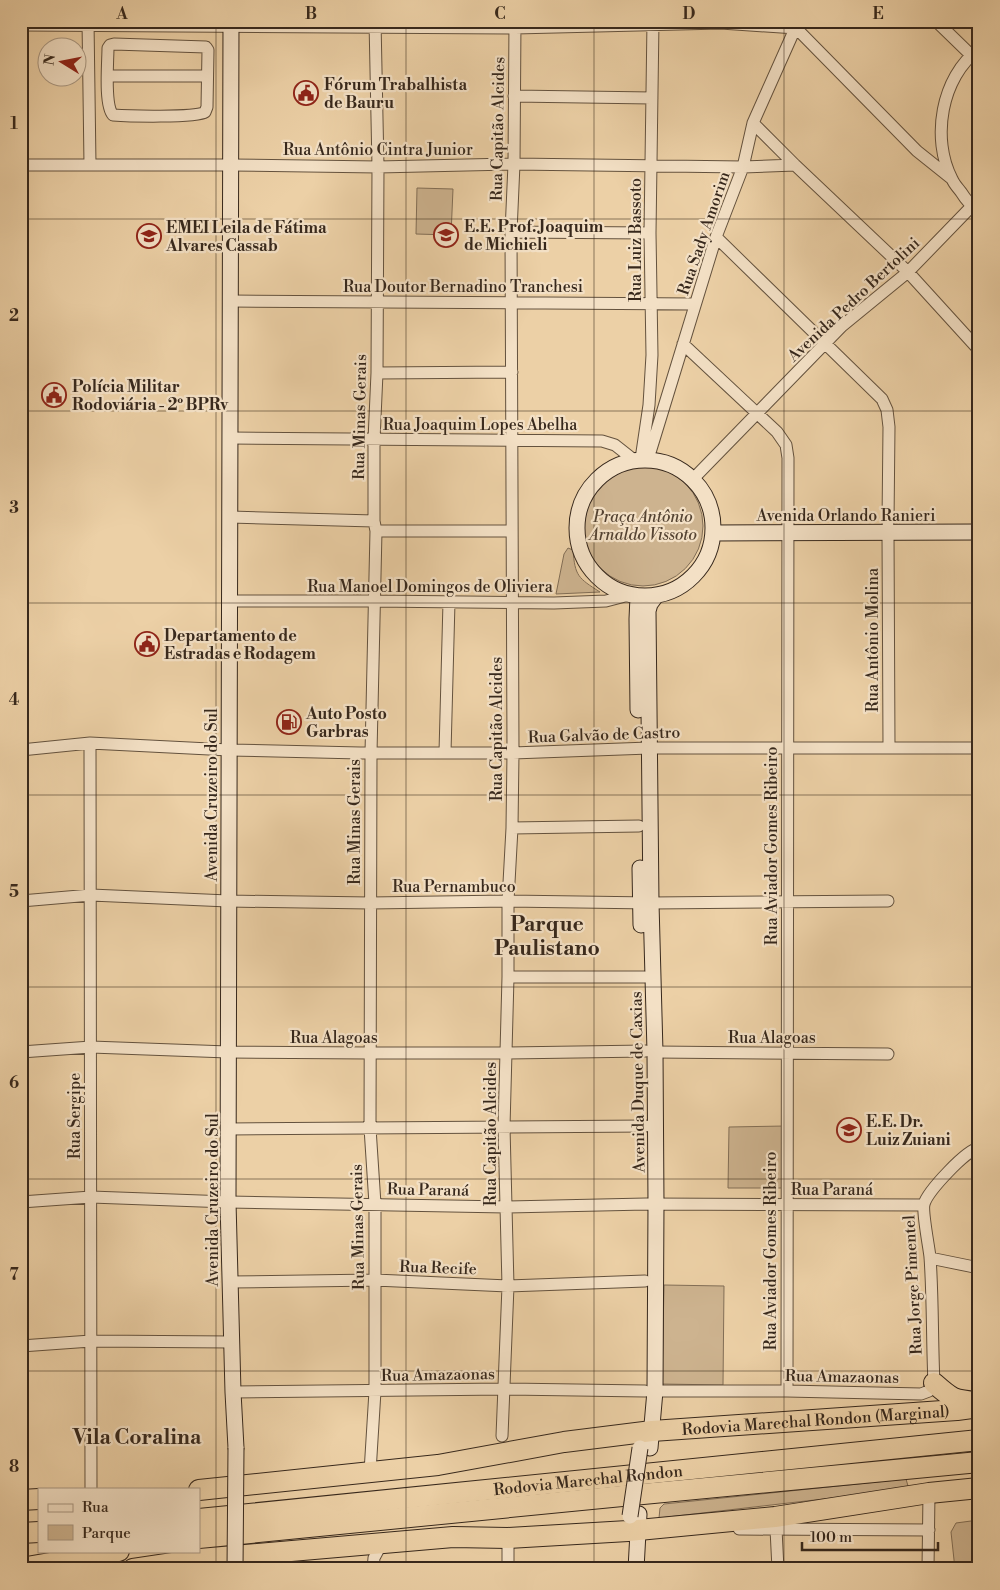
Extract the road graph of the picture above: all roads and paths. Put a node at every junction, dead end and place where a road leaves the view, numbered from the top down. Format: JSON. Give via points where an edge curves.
{"nodes":[{"id":1,"x":936,"y":21,"type":"edge"},
{"id":2,"x":88,"y":23,"type":"edge"},
{"id":3,"x":653,"y":23,"type":"edge"},
{"id":4,"x":231,"y":24,"type":"edge"},
{"id":5,"x":375,"y":24,"type":"edge"},
{"id":6,"x":793,"y":24,"type":"edge"},
{"id":7,"x":21,"y":25,"type":"edge"},
{"id":8,"x":515,"y":25,"type":"edge"},
{"id":9,"x":975,"y":52,"type":"edge"},
{"id":10,"x":108,"y":76,"type":"junction"},
{"id":11,"x":207,"y":76,"type":"junction"},
{"id":12,"x":89,"y":95,"type":"junction"},
{"id":13,"x":108,"y":96,"type":"junction"},
{"id":14,"x":514,"y":96,"type":"junction"},
{"id":15,"x":652,"y":98,"type":"junction"},
{"id":16,"x":754,"y":123,"type":"junction"},
{"id":17,"x":514,"y":164,"type":"junction"},
{"id":18,"x":21,"y":165,"type":"edge"},
{"id":19,"x":90,"y":165,"type":"junction"},
{"id":20,"x":230,"y":165,"type":"junction"},
{"id":21,"x":794,"y":165,"type":"junction"},
{"id":22,"x":652,"y":166,"type":"junction"},
{"id":23,"x":378,"y":167,"type":"junction"},
{"id":24,"x":742,"y":167,"type":"junction"},
{"id":25,"x":952,"y":179,"type":"junction"},
{"id":26,"x":975,"y":209,"type":"edge"},
{"id":27,"x":512,"y":232,"type":"junction"},
{"id":28,"x":650,"y":233,"type":"junction"},
{"id":29,"x":716,"y":237,"type":"junction"},
{"id":30,"x":908,"y":272,"type":"junction"},
{"id":31,"x":231,"y":301,"type":"junction"},
{"id":32,"x":376,"y":302,"type":"junction"},
{"id":33,"x":512,"y":303,"type":"junction"},
{"id":34,"x":650,"y":303,"type":"junction"},
{"id":35,"x":695,"y":304,"type":"junction"},
{"id":36,"x":826,"y":343,"type":"junction"},
{"id":37,"x":683,"y":344,"type":"junction"},
{"id":38,"x":979,"y":350,"type":"edge"},
{"id":39,"x":512,"y":372,"type":"junction"},
{"id":40,"x":377,"y":373,"type":"junction"},
{"id":41,"x":756,"y":413,"type":"junction"},
{"id":42,"x":230,"y":438,"type":"junction"},
{"id":43,"x":374,"y":440,"type":"junction"},
{"id":44,"x":513,"y":441,"type":"junction"},
{"id":45,"x":641,"y":459,"type":"junction"},
{"id":46,"x":694,"y":479,"type":"junction"},
{"id":47,"x":230,"y":517,"type":"junction"},
{"id":48,"x":979,"y":523,"type":"edge"},
{"id":49,"x":375,"y":526,"type":"junction"},
{"id":50,"x":713,"y":527,"type":"junction"},
{"id":51,"x":788,"y":528,"type":"junction"},
{"id":52,"x":888,"y":528,"type":"junction"},
{"id":53,"x":512,"y":531,"type":"junction"},
{"id":54,"x":979,"y":532,"type":"edge"},
{"id":55,"x":634,"y":596,"type":"junction"},
{"id":56,"x":656,"y":596,"type":"junction"},
{"id":57,"x":230,"y":601,"type":"junction"},
{"id":58,"x":374,"y":601,"type":"junction"},
{"id":59,"x":449,"y":602,"type":"junction"},
{"id":60,"x":513,"y":603,"type":"junction"},
{"id":61,"x":90,"y":743,"type":"junction"},
{"id":62,"x":788,"y":747,"type":"junction"},
{"id":63,"x":889,"y":747,"type":"junction"},
{"id":64,"x":644,"y":748,"type":"junction"},
{"id":65,"x":979,"y":748,"type":"edge"},
{"id":66,"x":21,"y":750,"type":"edge"},
{"id":67,"x":228,"y":750,"type":"junction"},
{"id":68,"x":371,"y":752,"type":"junction"},
{"id":69,"x":445,"y":752,"type":"junction"},
{"id":70,"x":513,"y":752,"type":"junction"},
{"id":71,"x":639,"y":826,"type":"junction"},
{"id":72,"x":512,"y":828,"type":"junction"},
{"id":73,"x":91,"y":895,"type":"junction"},
{"id":74,"x":228,"y":900,"type":"junction"},
{"id":75,"x":21,"y":901,"type":"edge"},
{"id":76,"x":508,"y":901,"type":"junction"},
{"id":77,"x":888,"y":901,"type":"dead end"},
{"id":78,"x":787,"y":902,"type":"junction"},
{"id":79,"x":370,"y":903,"type":"junction"},
{"id":80,"x":645,"y":903,"type":"junction"},
{"id":81,"x":508,"y":977,"type":"junction"},
{"id":82,"x":645,"y":977,"type":"junction"},
{"id":83,"x":90,"y":1047,"type":"junction"},
{"id":84,"x":651,"y":1051,"type":"junction"},
{"id":85,"x":21,"y":1052,"type":"edge"},
{"id":86,"x":228,"y":1052,"type":"junction"},
{"id":87,"x":370,"y":1053,"type":"junction"},
{"id":88,"x":787,"y":1053,"type":"junction"},
{"id":89,"x":506,"y":1054,"type":"junction"},
{"id":90,"x":888,"y":1054,"type":"dead end"},
{"id":91,"x":646,"y":1126,"type":"junction"},
{"id":92,"x":504,"y":1127,"type":"junction"},
{"id":93,"x":370,"y":1128,"type":"junction"},
{"id":94,"x":229,"y":1129,"type":"junction"},
{"id":95,"x":979,"y":1148,"type":"edge"},
{"id":96,"x":91,"y":1197,"type":"junction"},
{"id":97,"x":21,"y":1202,"type":"edge"},
{"id":98,"x":228,"y":1202,"type":"junction"},
{"id":99,"x":375,"y":1204,"type":"junction"},
{"id":100,"x":651,"y":1204,"type":"junction"},
{"id":101,"x":786,"y":1205,"type":"junction"},
{"id":102,"x":924,"y":1205,"type":"junction"},
{"id":103,"x":506,"y":1207,"type":"junction"},
{"id":104,"x":930,"y":1258,"type":"junction"},
{"id":105,"x":979,"y":1268,"type":"edge"},
{"id":106,"x":375,"y":1280,"type":"junction"},
{"id":107,"x":645,"y":1281,"type":"junction"},
{"id":108,"x":229,"y":1282,"type":"junction"},
{"id":109,"x":508,"y":1286,"type":"junction"},
{"id":110,"x":91,"y":1341,"type":"junction"},
{"id":111,"x":231,"y":1342,"type":"junction"},
{"id":112,"x":21,"y":1346,"type":"edge"},
{"id":113,"x":934,"y":1384,"type":"junction"},
{"id":114,"x":504,"y":1389,"type":"junction"},
{"id":115,"x":375,"y":1391,"type":"junction"},
{"id":116,"x":650,"y":1391,"type":"junction"},
{"id":117,"x":787,"y":1391,"type":"junction"},
{"id":118,"x":233,"y":1392,"type":"junction"},
{"id":119,"x":979,"y":1402,"type":"edge"},
{"id":120,"x":979,"y":1407,"type":"edge"},
{"id":121,"x":502,"y":1436,"type":"dead end"},
{"id":122,"x":646,"y":1440,"type":"junction"},
{"id":123,"x":979,"y":1440,"type":"edge"},
{"id":124,"x":979,"y":1462,"type":"edge"},
{"id":125,"x":370,"y":1472,"type":"junction"},
{"id":126,"x":91,"y":1488,"type":"edge"},
{"id":127,"x":979,"y":1488,"type":"edge"},
{"id":128,"x":200,"y":1490,"type":"edge"},
{"id":129,"x":929,"y":1493,"type":"junction"},
{"id":130,"x":38,"y":1499,"type":"edge"},
{"id":131,"x":21,"y":1500,"type":"edge"},
{"id":132,"x":200,"y":1519,"type":"edge"},
{"id":133,"x":633,"y":1523,"type":"junction"},
{"id":134,"x":776,"y":1529,"type":"junction"},
{"id":135,"x":929,"y":1530,"type":"junction"},
{"id":136,"x":38,"y":1532,"type":"edge"},
{"id":137,"x":21,"y":1533,"type":"edge"},
{"id":138,"x":200,"y":1538,"type":"edge"},
{"id":139,"x":508,"y":1538,"type":"junction"},
{"id":140,"x":382,"y":1544,"type":"junction"},
{"id":141,"x":52,"y":1552,"type":"edge"},
{"id":142,"x":113,"y":1552,"type":"edge"},
{"id":143,"x":261,"y":1554,"type":"junction"},
{"id":144,"x":21,"y":1555,"type":"edge"},
{"id":145,"x":200,"y":1559,"type":"junction"},
{"id":146,"x":21,"y":1568,"type":"edge"},
{"id":147,"x":133,"y":1569,"type":"edge"},
{"id":148,"x":220,"y":1569,"type":"edge"},
{"id":149,"x":235,"y":1569,"type":"edge"},
{"id":150,"x":284,"y":1569,"type":"edge"},
{"id":151,"x":374,"y":1569,"type":"edge"},
{"id":152,"x":508,"y":1569,"type":"edge"},
{"id":153,"x":627,"y":1569,"type":"edge"},
{"id":154,"x":636,"y":1569,"type":"edge"},
{"id":155,"x":778,"y":1569,"type":"edge"},
{"id":156,"x":928,"y":1569,"type":"edge"}],
"edges":[{"from":1,"to":9,"type":"street"},
{"from":2,"to":4,"type":"street"},
{"from":2,"to":7,"type":"street"},
{"from":2,"to":12,"type":"street"},
{"from":3,"to":6,"type":"street"},
{"from":3,"to":8,"type":"street","via":[[599,28]]},
{"from":3,"to":15,"type":"street","name":"Rua Luiz Bassoto"},
{"from":4,"to":5,"type":"street"},
{"from":4,"to":20,"type":"main road","name":"Avenida Cruzeiro do Sul"},
{"from":5,"to":8,"type":"street"},
{"from":5,"to":23,"type":"street","name":"Rua Minas Gerais"},
{"from":6,"to":16,"type":"street","name":"Rua Sady Amorim"},
{"from":6,"to":25,"type":"street","via":[[917,151]]},
{"from":8,"to":14,"type":"street","name":"Rua Capitão Alcides"},
{"from":9,"to":25,"type":"street","name":"Avenida Pedro Bertolini","via":[[951,82],[941,114],[941,148]]},
{"from":10,"to":11,"type":"street"},
{"from":10,"to":11,"type":"street","via":[[108,48],[114,44],[204,46],[208,50]]},
{"from":10,"to":13,"type":"street"},
{"from":11,"to":13,"type":"street","via":[[207,107],[201,115],[113,115],[109,111]]},
{"from":12,"to":13,"type":"street"},
{"from":12,"to":19,"type":"street"},
{"from":14,"to":15,"type":"street"},
{"from":14,"to":17,"type":"street","name":"Rua Capitão Alcides"},
{"from":15,"to":22,"type":"street","name":"Rua Luiz Bassoto"},
{"from":16,"to":21,"type":"street"},
{"from":16,"to":24,"type":"street","name":"Rua Sady Amorim"},
{"from":17,"to":22,"type":"street","name":"Rua Antônio Cintra Junior"},
{"from":17,"to":23,"type":"street","name":"Rua Antônio Cintra Junior"},
{"from":17,"to":27,"type":"street","name":"Rua Capitão Alcides"},
{"from":18,"to":19,"type":"street","name":"Rua Antônio Cintra Junior"},
{"from":19,"to":20,"type":"street","name":"Rua Antônio Cintra Junior"},
{"from":20,"to":23,"type":"street","name":"Rua Antônio Cintra Junior"},
{"from":20,"to":31,"type":"main road","name":"Avenida Cruzeiro do Sul"},
{"from":21,"to":24,"type":"street","name":"Rua Antônio Cintra Junior"},
{"from":21,"to":30,"type":"street"},
{"from":22,"to":24,"type":"street","name":"Rua Antônio Cintra Junior"},
{"from":22,"to":28,"type":"street","name":"Rua Luiz Bassoto"},
{"from":23,"to":32,"type":"street","name":"Rua Minas Gerais"},
{"from":24,"to":29,"type":"street","name":"Rua Sady Amorim"},
{"from":25,"to":26,"type":"street","name":"Avenida Pedro Bertolini"},
{"from":26,"to":30,"type":"street","name":"Avenida Pedro Bertolini"},
{"from":27,"to":28,"type":"street"},
{"from":27,"to":33,"type":"street","name":"Rua Capitão Alcides"},
{"from":28,"to":34,"type":"street","name":"Rua Luiz Bassoto"},
{"from":29,"to":35,"type":"street","name":"Rua Sady Amorim"},
{"from":29,"to":36,"type":"street","name":"Rua Antônio Molina"},
{"from":30,"to":36,"type":"street","name":"Avenida Pedro Bertolini"},
{"from":30,"to":38,"type":"street"},
{"from":31,"to":32,"type":"street","name":"Rua Doutor Bernadino Tranchesi"},
{"from":31,"to":42,"type":"main road","name":"Avenida Cruzeiro do Sul"},
{"from":32,"to":33,"type":"street","name":"Rua Doutor Bernadino Tranchesi"},
{"from":32,"to":40,"type":"street","name":"Rua Minas Gerais"},
{"from":33,"to":34,"type":"street","name":"Rua Doutor Bernadino Tranchesi"},
{"from":33,"to":39,"type":"street","name":"Rua Capitão Alcides"},
{"from":34,"to":35,"type":"street","name":"Rua Doutor Bernadino Tranchesi"},
{"from":34,"to":45,"type":"street","name":"Rua Luiz Bassoto","via":[[652,354]]},
{"from":35,"to":37,"type":"street","name":"Rua Sady Amorim"},
{"from":36,"to":41,"type":"street","name":"Avenida Pedro Bertolini"},
{"from":36,"to":52,"type":"street","name":"Rua Antônio Molina","via":[[882,399],[887,410]]},
{"from":37,"to":41,"type":"street","name":"Rua Aviador Gomes Ribeiro"},
{"from":37,"to":45,"type":"street","name":"Rua Sady Amorim"},
{"from":39,"to":40,"type":"street"},
{"from":39,"to":44,"type":"street","name":"Rua Capitão Alcides"},
{"from":40,"to":43,"type":"street","name":"Rua Minas Gerais"},
{"from":41,"to":46,"type":"street","name":"Avenida Pedro Bertolini"},
{"from":41,"to":51,"type":"street","name":"Rua Aviador Gomes Ribeiro","via":[[786,445]]},
{"from":42,"to":43,"type":"street","name":"Rua Joaquim Lopes Abelha"},
{"from":42,"to":47,"type":"main road","name":"Avenida Cruzeiro do Sul"},
{"from":43,"to":44,"type":"street","name":"Rua Joaquim Lopes Abelha"},
{"from":43,"to":49,"type":"street","name":"Rua Minas Gerais"},
{"from":44,"to":45,"type":"street","name":"Rua Joaquim Lopes Abelha","via":[[602,441]]},
{"from":44,"to":53,"type":"street","name":"Rua Capitão Alcides"},
{"from":45,"to":46,"type":"main road","via":[[660,460],[678,467]]},
{"from":45,"to":55,"type":"main road","via":[[616,465],[600,476],[588,490],[576,525],[578,544],[585,562],[596,576],[612,588]]},
{"from":46,"to":50,"type":"main road","via":[[710,505]]},
{"from":47,"to":49,"type":"street"},
{"from":47,"to":57,"type":"main road","name":"Avenida Cruzeiro do Sul"},
{"from":48,"to":52,"type":"main road","name":"Avenida Orlando Ranieri"},
{"from":49,"to":53,"type":"street"},
{"from":49,"to":58,"type":"street","name":"Rua Minas Gerais"},
{"from":50,"to":51,"type":"main road","name":"Avenida Orlando Ranieri"},
{"from":50,"to":56,"type":"main road","via":[[707,557],[698,571],[686,583]]},
{"from":51,"to":52,"type":"main road","name":"Avenida Orlando Ranieri"},
{"from":51,"to":62,"type":"street","name":"Rua Aviador Gomes Ribeiro"},
{"from":52,"to":54,"type":"main road","name":"Avenida Orlando Ranieri"},
{"from":52,"to":63,"type":"street","name":"Rua Antônio Molina"},
{"from":53,"to":60,"type":"street","name":"Rua Capitão Alcides"},
{"from":55,"to":56,"type":"main road"},
{"from":55,"to":60,"type":"street","name":"Rua Manoel Domingos de Oliviera","via":[[606,601]]},
{"from":55,"to":64,"type":"main road","name":"Avenida Duque de Caxias"},
{"from":56,"to":64,"type":"main road","name":"Avenida Duque de Caxias","via":[[648,611]]},
{"from":57,"to":58,"type":"street","name":"Rua Manoel Domingos de Oliviera"},
{"from":57,"to":67,"type":"main road","name":"Avenida Cruzeiro do Sul"},
{"from":58,"to":59,"type":"street","name":"Rua Manoel Domingos de Oliviera"},
{"from":58,"to":68,"type":"street","name":"Rua Minas Gerais"},
{"from":59,"to":60,"type":"street","name":"Rua Manoel Domingos de Oliviera"},
{"from":59,"to":69,"type":"street"},
{"from":60,"to":70,"type":"street","name":"Rua Capitão Alcides"},
{"from":61,"to":66,"type":"street","name":"Rua Galvão de Castro"},
{"from":61,"to":67,"type":"street","name":"Rua Galvão de Castro"},
{"from":61,"to":73,"type":"street","name":"Rua Sergipe"},
{"from":62,"to":63,"type":"street","name":"Rua Galvão de Castro"},
{"from":62,"to":64,"type":"street","name":"Rua Galvão de Castro"},
{"from":62,"to":78,"type":"street","name":"Rua Aviador Gomes Ribeiro"},
{"from":63,"to":65,"type":"street","name":"Rua Galvão de Castro"},
{"from":64,"to":70,"type":"street","name":"Rua Galvão de Castro"},
{"from":64,"to":71,"type":"main road","name":"Avenida Duque de Caxias"},
{"from":64,"to":80,"type":"main road","name":"Avenida Duque de Caxias"},
{"from":67,"to":68,"type":"street","name":"Rua Galvão de Castro"},
{"from":67,"to":74,"type":"main road","name":"Avenida Cruzeiro do Sul"},
{"from":68,"to":69,"type":"street","name":"Rua Galvão de Castro"},
{"from":68,"to":79,"type":"street","name":"Rua Minas Gerais"},
{"from":69,"to":70,"type":"street","name":"Rua Galvão de Castro"},
{"from":70,"to":72,"type":"street","name":"Rua Capitão Alcides"},
{"from":71,"to":72,"type":"street"},
{"from":71,"to":80,"type":"main road","name":"Avenida Duque de Caxias"},
{"from":72,"to":76,"type":"street","name":"Rua Capitão Alcides"},
{"from":73,"to":74,"type":"street","name":"Rua Pernambuco"},
{"from":73,"to":75,"type":"street","name":"Rua Pernambuco"},
{"from":73,"to":83,"type":"street","name":"Rua Sergipe"},
{"from":74,"to":79,"type":"street","name":"Rua Pernambuco"},
{"from":74,"to":86,"type":"main road","name":"Avenida Cruzeiro do Sul"},
{"from":76,"to":79,"type":"street","name":"Rua Pernambuco"},
{"from":76,"to":80,"type":"street","name":"Rua Pernambuco"},
{"from":76,"to":81,"type":"street","name":"Rua Capitão Alcides"},
{"from":77,"to":78,"type":"street","name":"Rua Pernambuco"},
{"from":78,"to":80,"type":"street","name":"Rua Pernambuco"},
{"from":78,"to":88,"type":"street","name":"Rua Aviador Gomes Ribeiro"},
{"from":79,"to":87,"type":"street","name":"Rua Minas Gerais"},
{"from":80,"to":82,"type":"main road","name":"Avenida Duque de Caxias"},
{"from":80,"to":84,"type":"main road","name":"Avenida Duque de Caxias"},
{"from":81,"to":82,"type":"street"},
{"from":81,"to":89,"type":"street","name":"Rua Capitão Alcides"},
{"from":82,"to":84,"type":"main road","name":"Avenida Duque de Caxias"},
{"from":83,"to":85,"type":"street","name":"Rua Alagoas"},
{"from":83,"to":86,"type":"street","name":"Rua Alagoas"},
{"from":83,"to":96,"type":"street","name":"Rua Sergipe"},
{"from":84,"to":88,"type":"street","name":"Rua Alagoas"},
{"from":84,"to":89,"type":"street","name":"Rua Alagoas"},
{"from":84,"to":91,"type":"main road","name":"Avenida Duque de Caxias"},
{"from":84,"to":100,"type":"main road","name":"Avenida Duque de Caxias"},
{"from":86,"to":87,"type":"street","name":"Rua Alagoas"},
{"from":86,"to":94,"type":"main road","name":"Avenida Cruzeiro do Sul"},
{"from":87,"to":89,"type":"street","name":"Rua Alagoas"},
{"from":87,"to":93,"type":"street","name":"Rua Minas Gerais"},
{"from":88,"to":90,"type":"street","name":"Rua Alagoas"},
{"from":88,"to":101,"type":"street","name":"Rua Aviador Gomes Ribeiro"},
{"from":89,"to":92,"type":"street","name":"Rua Capitão Alcides"},
{"from":91,"to":92,"type":"street"},
{"from":91,"to":100,"type":"main road","name":"Avenida Duque de Caxias"},
{"from":92,"to":93,"type":"street"},
{"from":92,"to":103,"type":"street","name":"Rua Capitão Alcides"},
{"from":93,"to":94,"type":"street"},
{"from":93,"to":99,"type":"street","name":"Rua Minas Gerais"},
{"from":94,"to":98,"type":"main road","name":"Avenida Cruzeiro do Sul"},
{"from":95,"to":102,"type":"street","name":"Rua Jorge Pimentel","via":[[952,1167]]},
{"from":96,"to":97,"type":"street","name":"Rua Paraná"},
{"from":96,"to":98,"type":"street","name":"Rua Paraná"},
{"from":96,"to":110,"type":"street","name":"Rua Sergipe"},
{"from":98,"to":99,"type":"street","name":"Rua Paraná"},
{"from":98,"to":108,"type":"main road","name":"Avenida Cruzeiro do Sul"},
{"from":99,"to":103,"type":"street","name":"Rua Paraná"},
{"from":99,"to":106,"type":"street","name":"Rua Minas Gerais"},
{"from":100,"to":101,"type":"street","name":"Rua Paraná"},
{"from":100,"to":103,"type":"street","name":"Rua Paraná"},
{"from":100,"to":107,"type":"main road","name":"Avenida Duque de Caxias"},
{"from":100,"to":116,"type":"main road","name":"Avenida Duque de Caxias"},
{"from":101,"to":102,"type":"street","name":"Rua Paraná"},
{"from":101,"to":117,"type":"street","name":"Rua Aviador Gomes Ribeiro"},
{"from":102,"to":104,"type":"street","name":"Rua Jorge Pimentel"},
{"from":103,"to":109,"type":"street","name":"Rua Capitão Alcides"},
{"from":104,"to":105,"type":"street"},
{"from":104,"to":113,"type":"street","name":"Rua Jorge Pimentel"},
{"from":106,"to":108,"type":"street","name":"Rua Recife"},
{"from":106,"to":109,"type":"street","name":"Rua Recife"},
{"from":106,"to":115,"type":"street","name":"Rua Minas Gerais"},
{"from":107,"to":109,"type":"street","name":"Rua Recife"},
{"from":107,"to":116,"type":"main road","name":"Avenida Duque de Caxias"},
{"from":108,"to":111,"type":"main road","name":"Avenida Cruzeiro do Sul"},
{"from":109,"to":114,"type":"street","name":"Rua Capitão Alcides"},
{"from":110,"to":111,"type":"street"},
{"from":110,"to":112,"type":"street"},
{"from":110,"to":126,"type":"street","name":"Rua Sergipe"},
{"from":111,"to":118,"type":"main road","name":"Avenida Cruzeiro do Sul"},
{"from":113,"to":117,"type":"street","name":"Rua Amazaonas","via":[[921,1394]]},
{"from":113,"to":119,"type":"highway","via":[[958,1400]]},
{"from":114,"to":115,"type":"street","name":"Rua Amazaonas"},
{"from":114,"to":116,"type":"street","name":"Rua Amazaonas"},
{"from":114,"to":121,"type":"street","name":"Rua Capitão Alcides"},
{"from":115,"to":118,"type":"street","name":"Rua Amazaonas"},
{"from":115,"to":125,"type":"street","name":"Rua Minas Gerais"},
{"from":116,"to":117,"type":"street","name":"Rua Amazaonas"},
{"from":116,"to":122,"type":"main road","name":"Avenida Duque de Caxias"},
{"from":118,"to":149,"type":"main road","name":"Avenida Cruzeiro do Sul","bridge":true},
{"from":120,"to":122,"type":"highway","name":"Rodovia Marechal Rondon (Marginal)"},
{"from":122,"to":125,"type":"highway","name":"Rodovia Marechal Rondon (Marginal)","via":[[564,1442],[438,1465]]},
{"from":122,"to":133,"type":"main road","name":"Avenida Duque de Caxias"},
{"from":123,"to":132,"type":"highway","name":"Rodovia Marechal Rondon"},
{"from":124,"to":138,"type":"highway","name":"Rodovia Marechal Rondon"},
{"from":125,"to":128,"type":"highway","name":"Rodovia Marechal Rondon (Marginal)"},
{"from":127,"to":129,"type":"highway"},
{"from":129,"to":133,"type":"highway","via":[[775,1517]]},
{"from":129,"to":135,"type":"street"},
{"from":130,"to":131,"type":"highway"},
{"from":133,"to":134,"type":"street"},
{"from":133,"to":139,"type":"highway"},
{"from":133,"to":153,"type":"main road","name":"Avenida Duque de Caxias"},
{"from":133,"to":154,"type":"main road","name":"Avenida Duque de Caxias"},
{"from":134,"to":135,"type":"street"},
{"from":134,"to":155,"type":"street"},
{"from":135,"to":156,"type":"street"},
{"from":136,"to":137,"type":"highway"},
{"from":139,"to":140,"type":"highway","via":[[453,1537]]},
{"from":139,"to":152,"type":"street"},
{"from":140,"to":143,"type":"highway"},
{"from":140,"to":151,"type":"street","via":[[374,1558]]},
{"from":141,"to":144,"type":"highway"},
{"from":142,"to":146,"type":"highway"},
{"from":143,"to":145,"type":"highway"},
{"from":143,"to":150,"type":"highway","via":[[274,1559]]},
{"from":145,"to":147,"type":"highway"},
{"from":145,"to":148,"type":"street","via":[[216,1564]]}]}
